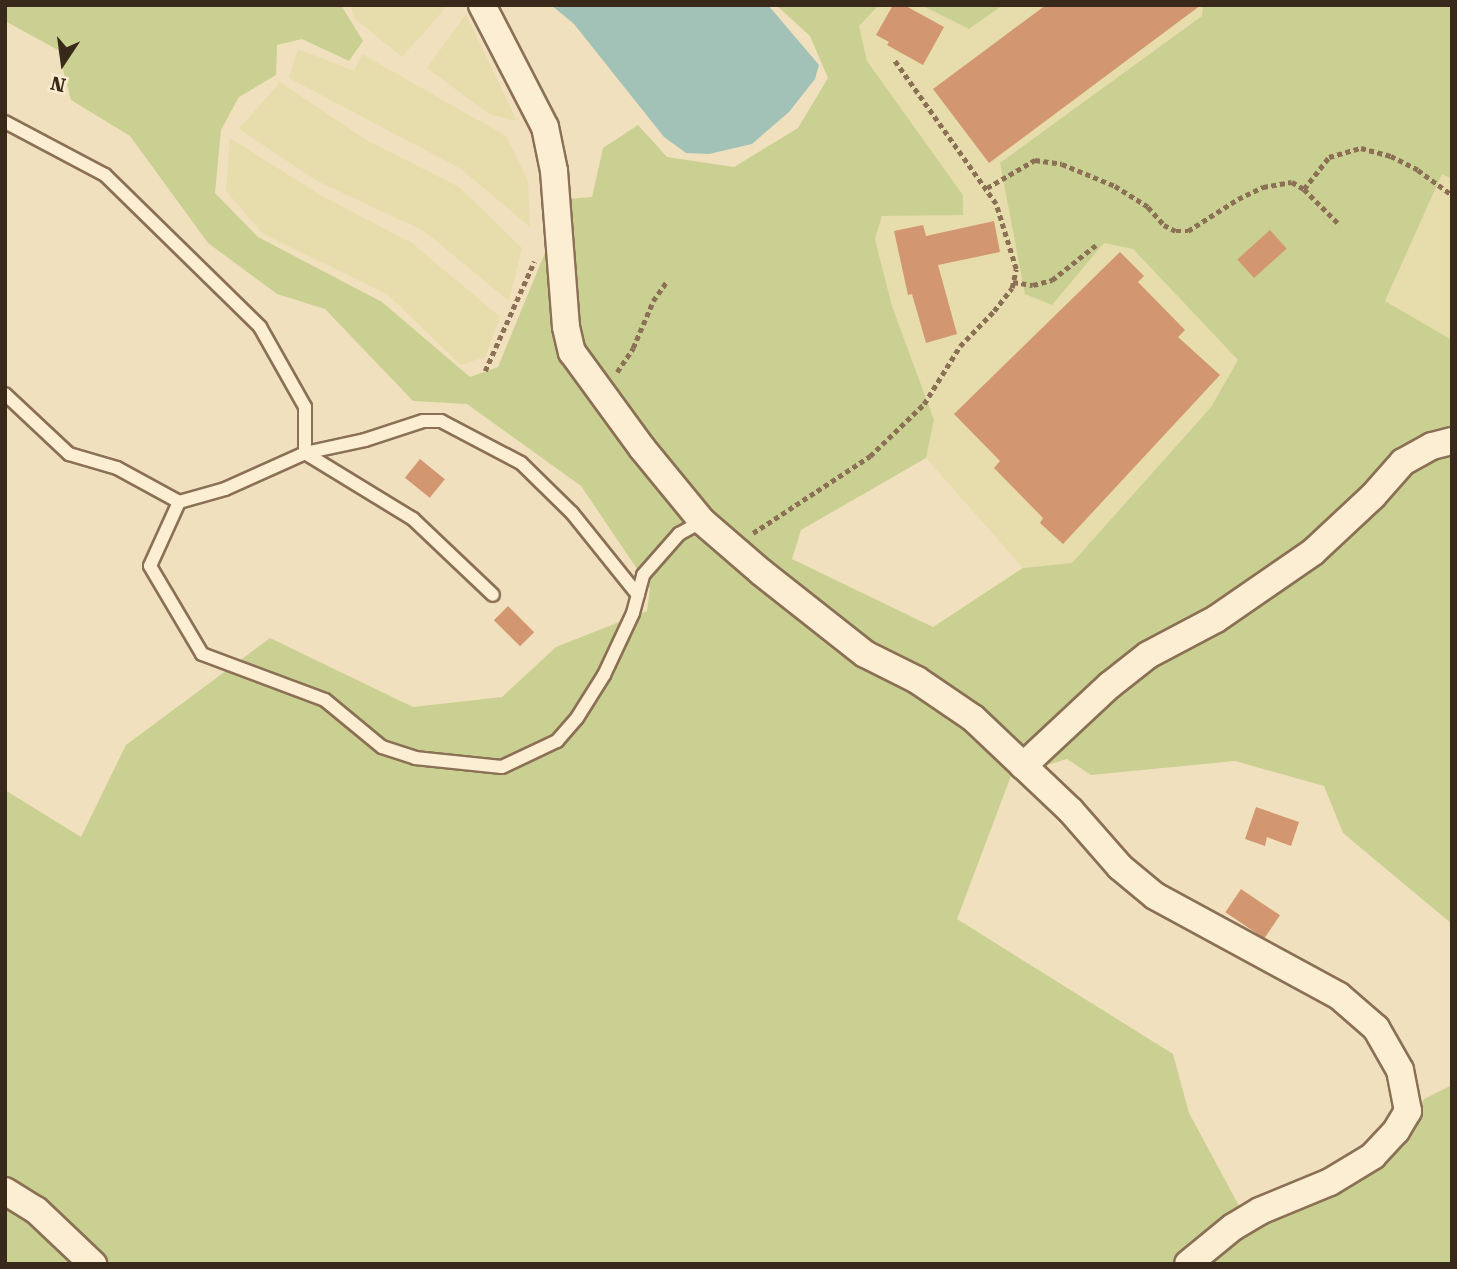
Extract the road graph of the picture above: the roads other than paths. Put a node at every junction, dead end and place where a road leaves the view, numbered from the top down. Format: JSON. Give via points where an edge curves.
{"nodes":[{"id":1,"x":482,"y":5,"type":"edge"},
{"id":2,"x":5,"y":122,"type":"edge"},
{"id":3,"x":5,"y":394,"type":"edge"},
{"id":4,"x":1452,"y":441,"type":"edge"},
{"id":5,"x":305,"y":453,"type":"junction"},
{"id":6,"x":178,"y":502,"type":"junction"},
{"id":7,"x":702,"y":521,"type":"junction"},
{"id":8,"x":493,"y":595,"type":"dead end"},
{"id":9,"x":638,"y":595,"type":"junction"},
{"id":10,"x":1023,"y":766,"type":"junction"},
{"id":11,"x":5,"y":1191,"type":"edge"},
{"id":12,"x":93,"y":1264,"type":"edge"},
{"id":13,"x":1188,"y":1264,"type":"edge"}],
"edges":[{"from":1,"to":7,"type":"street","via":[[545,127],[554,170],[566,327],[572,352]]},
{"from":2,"to":5,"type":"lane","via":[[105,175],[260,327],[305,407]]},
{"from":3,"to":6,"type":"lane","via":[[69,454],[117,468]]},
{"from":4,"to":10,"type":"street","via":[[1403,462],[1313,551],[1216,619],[1148,655]]},
{"from":5,"to":6,"type":"lane","via":[[225,489]]},
{"from":5,"to":8,"type":"lane","via":[[413,519]]},
{"from":5,"to":9,"type":"lane","via":[[423,421],[441,421],[521,463],[572,513]]},
{"from":6,"to":9,"type":"lane","via":[[150,566],[202,653],[325,700],[382,747],[415,758],[502,767],[557,741],[604,675]]},
{"from":7,"to":9,"type":"lane","via":[[679,534],[643,575]]},
{"from":7,"to":10,"type":"street","via":[[865,654],[917,680],[973,718]]},
{"from":10,"to":13,"type":"street","via":[[1155,897],[1339,996],[1376,1028],[1400,1070],[1408,1111],[1373,1156],[1330,1182],[1260,1210]]},
{"from":11,"to":12,"type":"street","via":[[36,1210]]}]}
